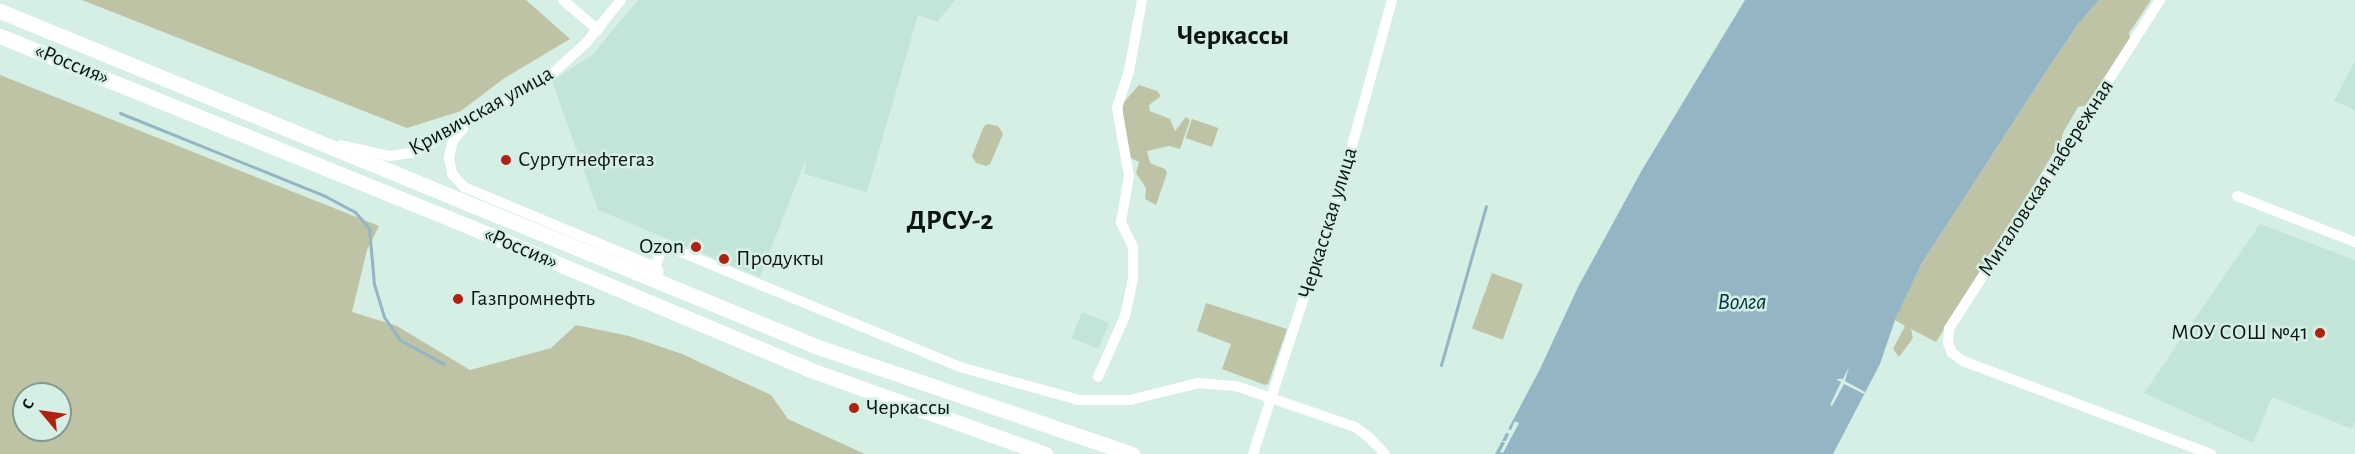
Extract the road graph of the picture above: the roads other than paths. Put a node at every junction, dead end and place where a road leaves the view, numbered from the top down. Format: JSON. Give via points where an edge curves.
{"nodes":[{"id":1,"x":563,"y":0,"type":"edge"},
{"id":2,"x":621,"y":0,"type":"edge"},
{"id":3,"x":1142,"y":0,"type":"edge"},
{"id":4,"x":1392,"y":0,"type":"edge"},
{"id":5,"x":2160,"y":0,"type":"edge"},
{"id":6,"x":0,"y":11,"type":"edge"},
{"id":7,"x":598,"y":30,"type":"junction"},
{"id":8,"x":0,"y":36,"type":"edge"},
{"id":9,"x":471,"y":120,"type":"junction"},
{"id":10,"x":314,"y":139,"type":"junction"},
{"id":11,"x":2237,"y":196,"type":"dead end"},
{"id":12,"x":2355,"y":242,"type":"edge"},
{"id":13,"x":654,"y":267,"type":"junction"},
{"id":14,"x":671,"y":285,"type":"junction"},
{"id":15,"x":1098,"y":377,"type":"dead end"},
{"id":16,"x":1272,"y":398,"type":"junction"},
{"id":17,"x":1255,"y":450,"type":"edge"},
{"id":18,"x":1045,"y":454,"type":"edge"},
{"id":19,"x":1132,"y":454,"type":"edge"},
{"id":20,"x":1385,"y":454,"type":"edge"},
{"id":21,"x":2211,"y":454,"type":"edge"}],
"edges":[{"from":1,"to":7,"type":"street"},
{"from":2,"to":7,"type":"street","name":"Кривичская улица"},
{"from":3,"to":15,"type":"street","via":[[1129,71],[1117,108],[1129,176],[1121,222],[1133,247],[1133,279],[1125,316]]},
{"from":4,"to":16,"type":"street","name":"Черкасская улица","via":[[1346,168]]},
{"from":5,"to":21,"type":"street","name":"Мигаловская набережная","via":[[1949,329],[1948,346],[1957,357]]},
{"from":6,"to":10,"type":"highway","name":"«Россия»"},
{"from":7,"to":9,"type":"street","name":"Кривичская улица","via":[[553,73]]},
{"from":8,"to":18,"type":"highway","name":"«Россия»","via":[[808,369]]},
{"from":9,"to":10,"type":"street","name":"Кривичская улица","via":[[416,152],[400,156],[384,156]]},
{"from":9,"to":13,"type":"street","via":[[455,137],[449,153],[451,170],[461,184]]},
{"from":10,"to":14,"type":"highway","name":"«Россия»"},
{"from":11,"to":12,"type":"street"},
{"from":13,"to":14,"type":"street"},
{"from":13,"to":16,"type":"street","via":[[664,245],[960,367],[1079,400],[1130,400],[1179,386],[1208,383],[1236,386]]},
{"from":14,"to":19,"type":"highway","name":"«Россия»","via":[[818,347]]},
{"from":16,"to":17,"type":"street","name":"Черкасская улица"},
{"from":16,"to":20,"type":"street","via":[[1354,427]]}]}
